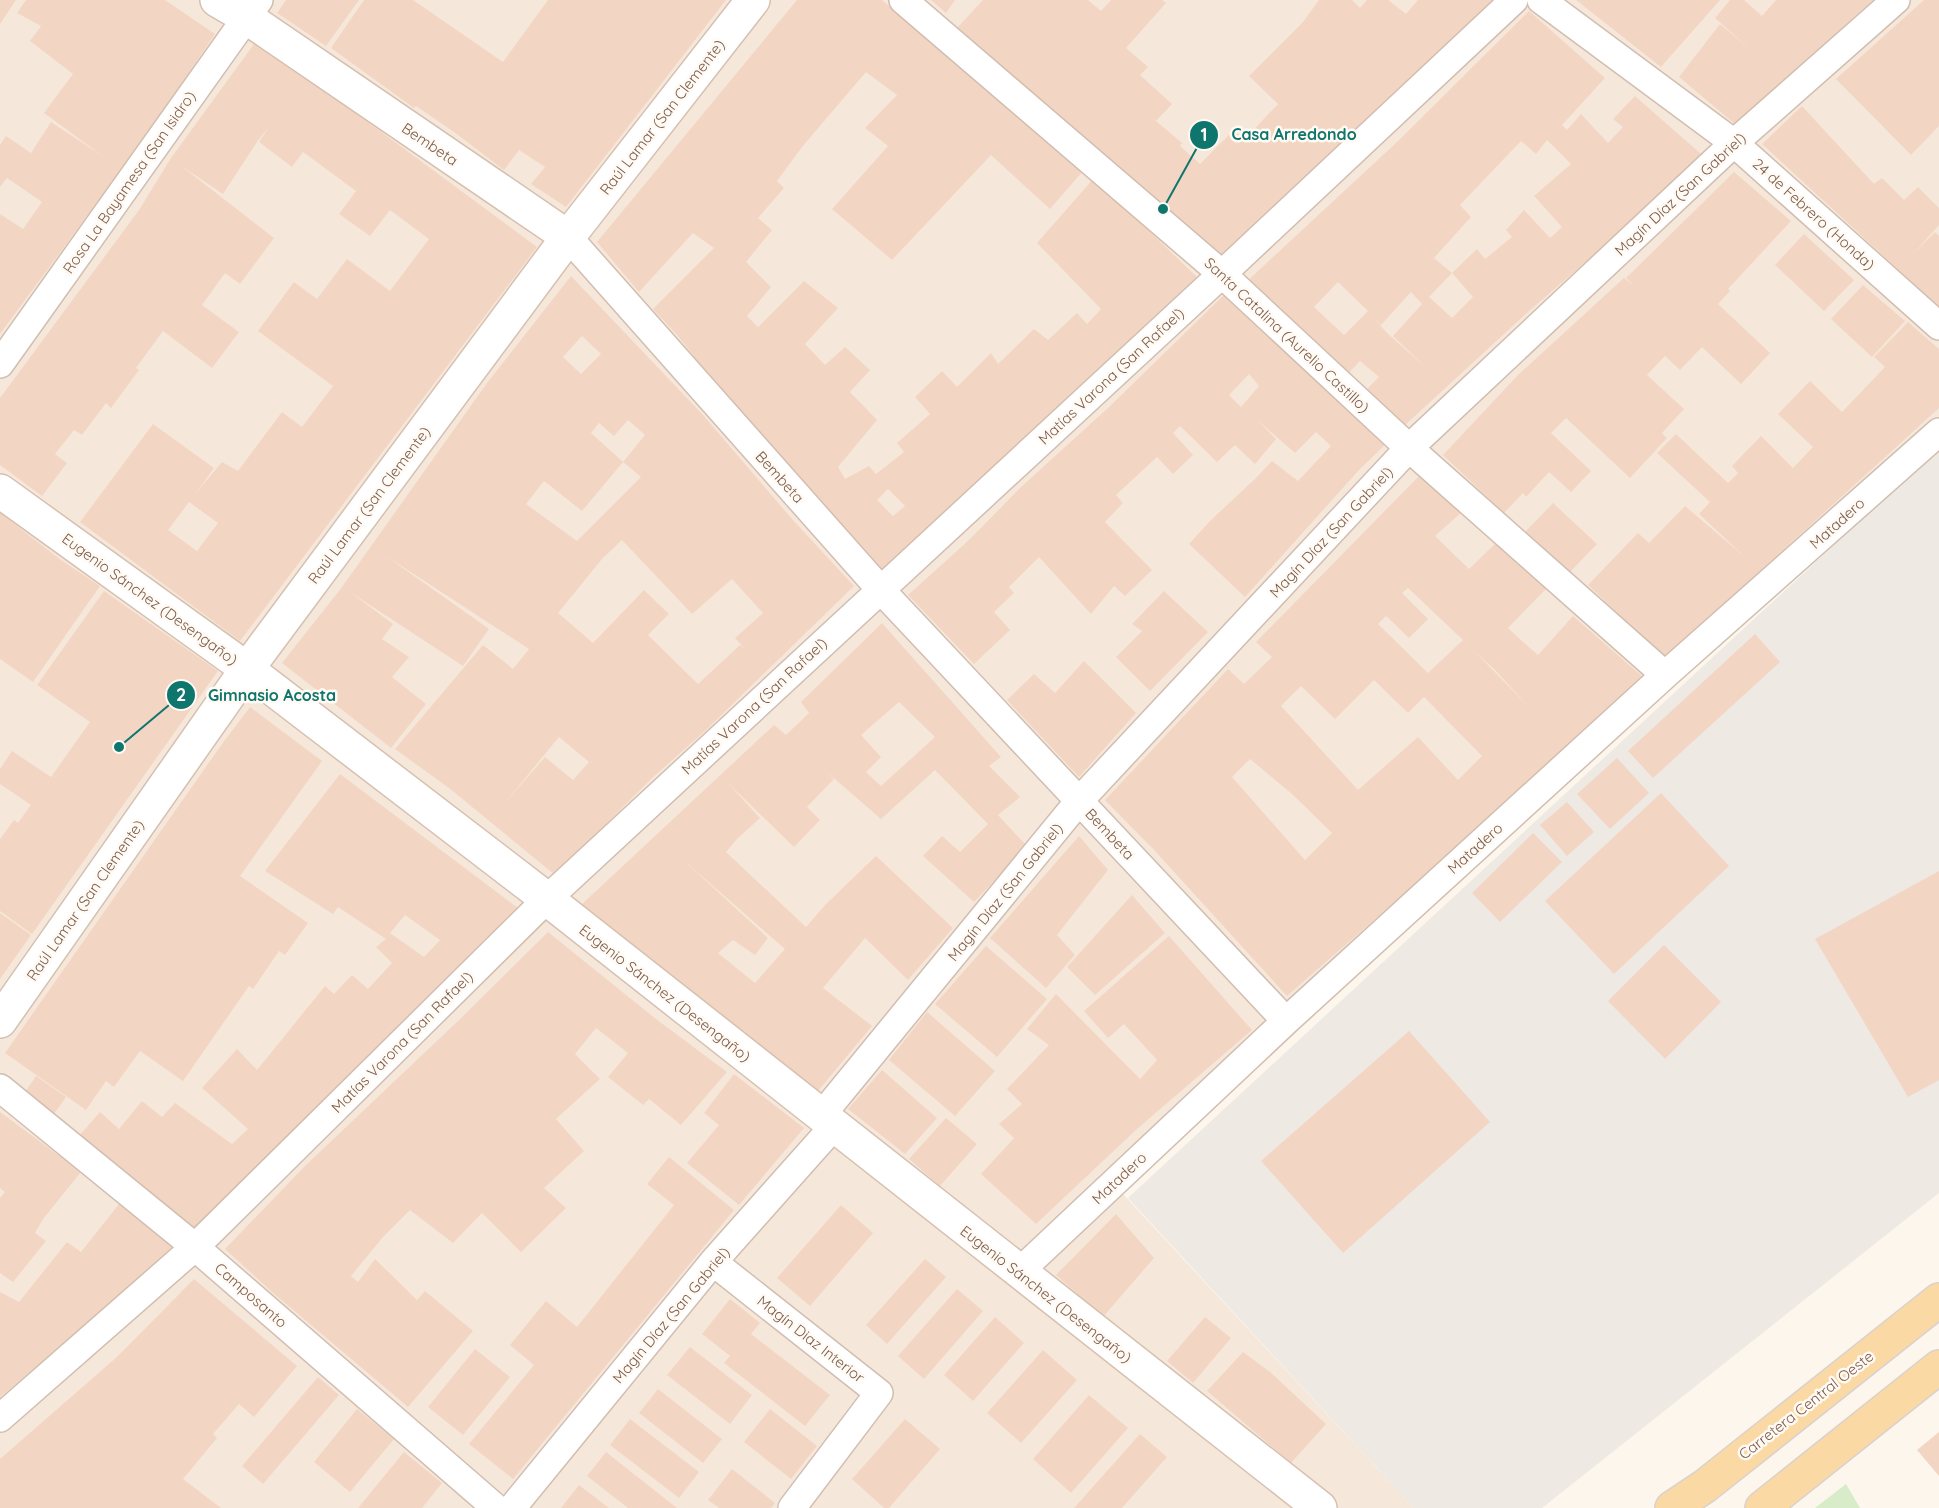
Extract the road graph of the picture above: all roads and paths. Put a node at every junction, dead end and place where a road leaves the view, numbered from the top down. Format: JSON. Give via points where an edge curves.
{"nodes":[{"id":1,"x":217,"y":0,"type":"edge"},
{"id":2,"x":753,"y":0,"type":"edge"},
{"id":3,"x":903,"y":0,"type":"edge"},
{"id":4,"x":1514,"y":0,"type":"edge"},
{"id":5,"x":1540,"y":0,"type":"edge"},
{"id":6,"x":1896,"y":0,"type":"edge"},
{"id":7,"x":252,"y":9,"type":"edge"},
{"id":8,"x":1734,"y":143,"type":"junction"},
{"id":9,"x":568,"y":237,"type":"junction"},
{"id":10,"x":1222,"y":274,"type":"junction"},
{"id":11,"x":1939,"y":326,"type":"edge"},
{"id":12,"x":0,"y":364,"type":"edge"},
{"id":13,"x":1939,"y":432,"type":"edge"},
{"id":14,"x":1409,"y":448,"type":"junction"},
{"id":15,"x":0,"y":490,"type":"edge"},
{"id":16,"x":880,"y":589,"type":"junction"},
{"id":17,"x":247,"y":669,"type":"junction"},
{"id":18,"x":1665,"y":675,"type":"junction"},
{"id":19,"x":1079,"y":801,"type":"junction"},
{"id":20,"x":547,"y":899,"type":"junction"},
{"id":21,"x":0,"y":1021,"type":"edge"},
{"id":22,"x":1286,"y":1021,"type":"junction"},
{"id":23,"x":0,"y":1088,"type":"edge"},
{"id":24,"x":828,"y":1121,"type":"junction"},
{"id":25,"x":195,"y":1247,"type":"junction"},
{"id":26,"x":713,"y":1263,"type":"junction"},
{"id":27,"x":1019,"y":1272,"type":"junction"},
{"id":28,"x":1939,"y":1300,"type":"edge"},
{"id":29,"x":1939,"y":1367,"type":"edge"},
{"id":30,"x":0,"y":1418,"type":"edge"},
{"id":31,"x":496,"y":1508,"type":"edge"},
{"id":32,"x":512,"y":1508,"type":"edge"},
{"id":33,"x":792,"y":1508,"type":"edge"},
{"id":34,"x":1320,"y":1508,"type":"edge"},
{"id":35,"x":1672,"y":1508,"type":"edge"},
{"id":36,"x":1762,"y":1508,"type":"edge"}],
"edges":[{"from":1,"to":7,"type":"street","name":"Bembeta"},
{"from":2,"to":9,"type":"street","name":"Raúl Lamar (San Clemente)"},
{"from":3,"to":10,"type":"street","name":"Santa Catalina (Aurelio Castillo)"},
{"from":4,"to":10,"type":"street","name":"Matías Varona (San Rafael)"},
{"from":5,"to":8,"type":"street","name":"24 de Febrero (Honda)"},
{"from":6,"to":8,"type":"street","name":"Magín Díaz (San Gabriel)"},
{"from":7,"to":9,"type":"street","name":"Bembeta"},
{"from":7,"to":12,"type":"street","name":"Rosa La Bayamesa (San Isidro)"},
{"from":8,"to":11,"type":"street","name":"24 de Febrero (Honda)"},
{"from":8,"to":14,"type":"street","name":"Magín Díaz (San Gabriel)"},
{"from":9,"to":16,"type":"street","name":"Bembeta"},
{"from":9,"to":17,"type":"street","name":"Raúl Lamar (San Clemente)"},
{"from":10,"to":14,"type":"street","name":"Santa Catalina (Aurelio Castillo)"},
{"from":10,"to":16,"type":"street","name":"Matías Varona (San Rafael)"},
{"from":13,"to":18,"type":"street","name":"Matadero"},
{"from":14,"to":18,"type":"street","name":"Santa Catalina (Aurelio Castillo)"},
{"from":14,"to":19,"type":"street","name":"Magín Díaz (San Gabriel)"},
{"from":15,"to":17,"type":"street","name":"Eugenio Sánchez (Desengaño)"},
{"from":16,"to":19,"type":"street","name":"Bembeta"},
{"from":16,"to":20,"type":"street","name":"Matías Varona (San Rafael)"},
{"from":17,"to":20,"type":"street","name":"Eugenio Sánchez (Desengaño)"},
{"from":17,"to":21,"type":"street","name":"Raúl Lamar (San Clemente)"},
{"from":18,"to":22,"type":"street","name":"Matadero"},
{"from":19,"to":22,"type":"street","name":"Bembeta"},
{"from":19,"to":24,"type":"street","name":"Magín Díaz (San Gabriel)"},
{"from":20,"to":24,"type":"street","name":"Eugenio Sánchez (Desengaño)"},
{"from":20,"to":25,"type":"street","name":"Matías Varona (San Rafael)"},
{"from":22,"to":27,"type":"street","name":"Matadero"},
{"from":23,"to":25,"type":"street","name":"Camposanto"},
{"from":24,"to":26,"type":"street","name":"Magín Díaz (San Gabriel)"},
{"from":24,"to":27,"type":"street","name":"Eugenio Sánchez (Desengaño)"},
{"from":25,"to":30,"type":"street","name":"Matías Varona (San Rafael)"},
{"from":25,"to":31,"type":"street","name":"Camposanto"},
{"from":26,"to":32,"type":"street","name":"Magín Díaz (San Gabriel)"},
{"from":26,"to":33,"type":"street","name":"Magín Diaz Interior","via":[[879,1393]]},
{"from":27,"to":34,"type":"street","name":"Eugenio Sánchez (Desengaño)"},
{"from":28,"to":35,"type":"main road","name":"Carretera Central Oeste"},
{"from":29,"to":36,"type":"main road"}]}
